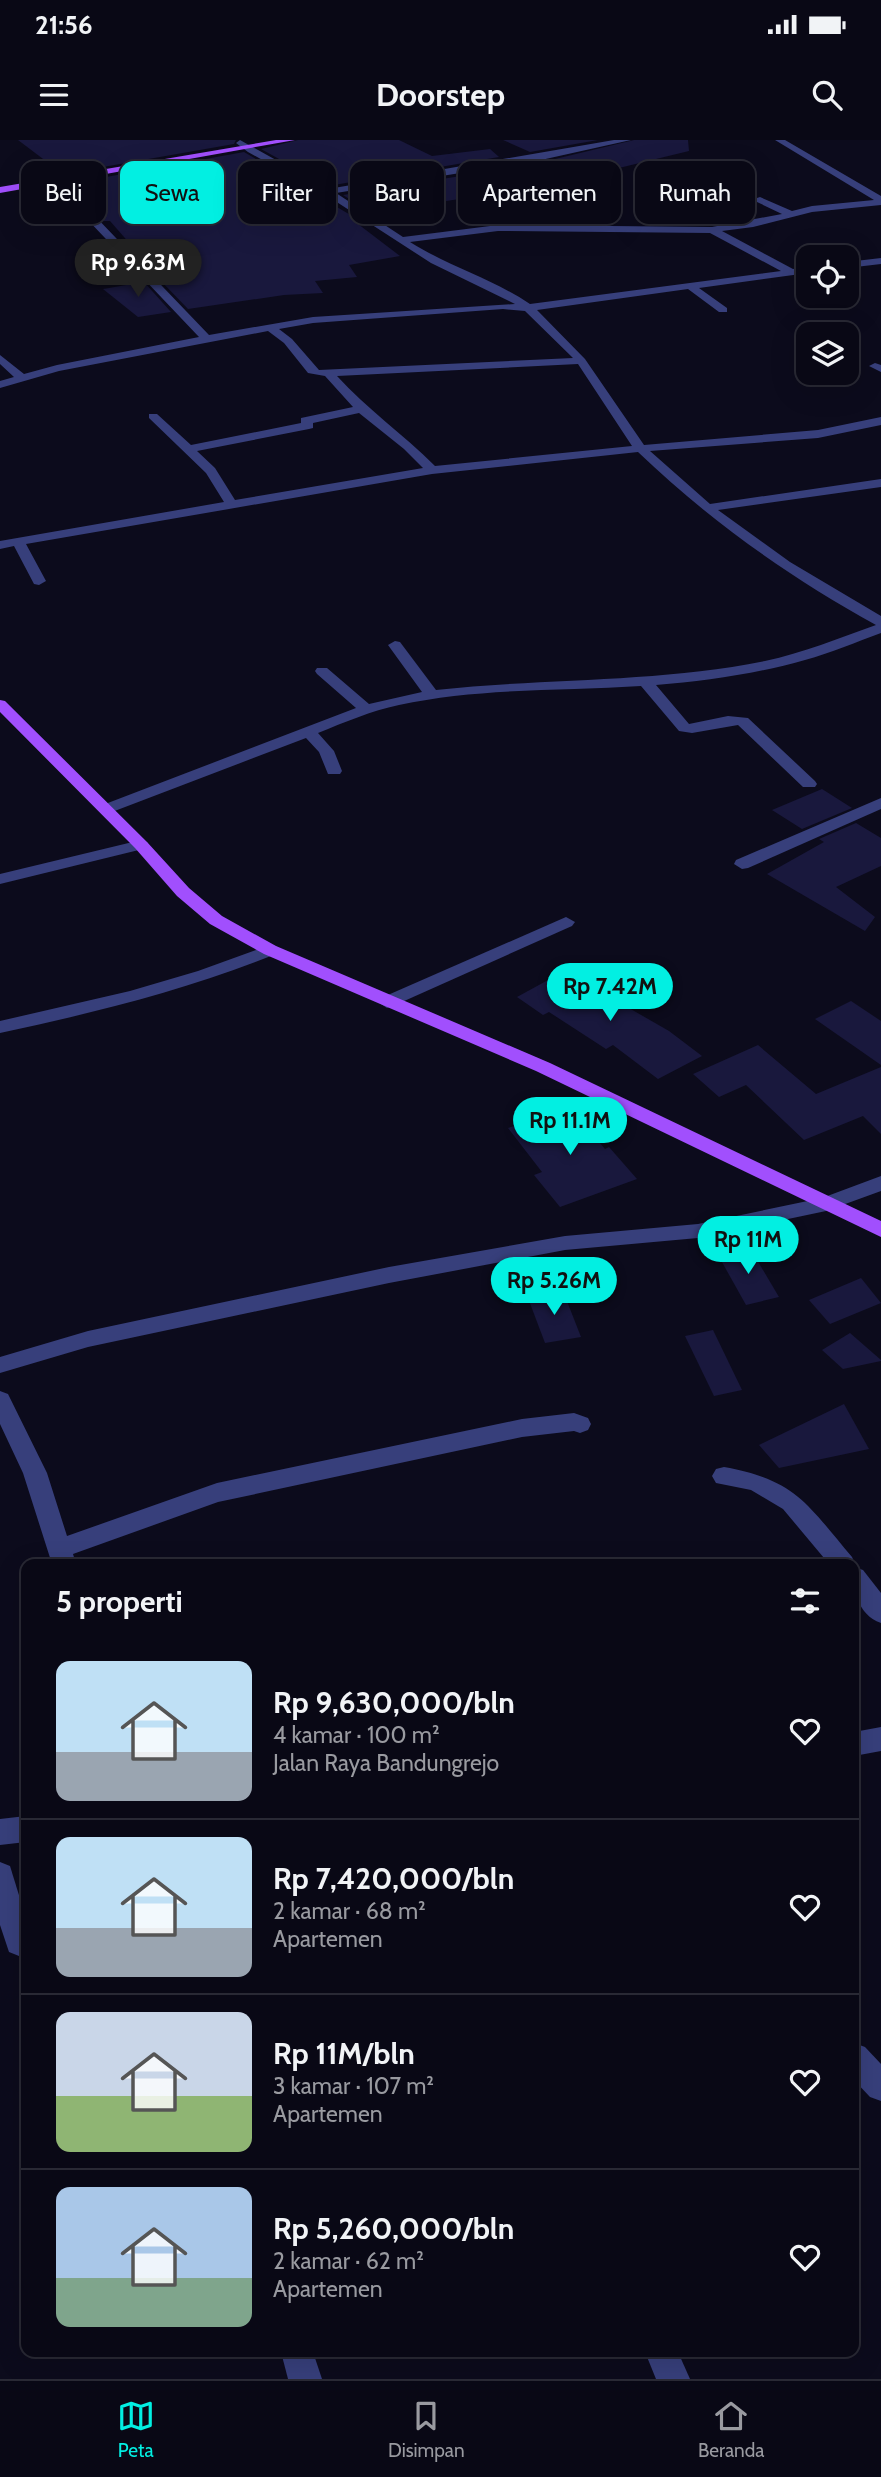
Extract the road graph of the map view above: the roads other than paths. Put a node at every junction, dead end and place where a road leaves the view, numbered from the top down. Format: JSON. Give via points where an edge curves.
{"nodes":[{"id":1,"x":291,"y":140,"type":"edge"},
{"id":2,"x":627,"y":140,"type":"edge"},
{"id":3,"x":779,"y":140,"type":"edge"},
{"id":4,"x":248,"y":144,"type":"edge"},
{"id":5,"x":276,"y":161,"type":"edge"},
{"id":6,"x":106,"y":170,"type":"edge"},
{"id":7,"x":21,"y":184,"type":"edge"},
{"id":8,"x":0,"y":187,"type":"edge"},
{"id":9,"x":336,"y":189,"type":"edge"},
{"id":10,"x":336,"y":198,"type":"edge"},
{"id":11,"x":760,"y":200,"type":"dead end"},
{"id":12,"x":881,"y":201,"type":"edge"},
{"id":13,"x":791,"y":214,"type":"junction"},
{"id":14,"x":99,"y":224,"type":"edge"},
{"id":15,"x":712,"y":230,"type":"junction"},
{"id":16,"x":400,"y":240,"type":"junction"},
{"id":17,"x":881,"y":261,"type":"edge"},
{"id":18,"x":867,"y":263,"type":"junction"},
{"id":19,"x":859,"y":264,"type":"edge"},
{"id":20,"x":881,"y":270,"type":"edge"},
{"id":21,"x":792,"y":272,"type":"junction"},
{"id":22,"x":796,"y":272,"type":"edge"},
{"id":23,"x":796,"y":274,"type":"edge"},
{"id":24,"x":690,"y":286,"type":"junction"},
{"id":25,"x":527,"y":308,"type":"junction"},
{"id":26,"x":723,"y":310,"type":"dead end"},
{"id":27,"x":270,"y":327,"type":"junction"},
{"id":28,"x":207,"y":339,"type":"junction"},
{"id":29,"x":0,"y":358,"type":"edge"},
{"id":30,"x":581,"y":361,"type":"junction"},
{"id":31,"x":329,"y":374,"type":"junction"},
{"id":32,"x":21,"y":377,"type":"junction"},
{"id":33,"x":0,"y":385,"type":"edge"},
{"id":34,"x":361,"y":409,"type":"junction"},
{"id":35,"x":153,"y":415,"type":"dead end"},
{"id":36,"x":881,"y":421,"type":"edge"},
{"id":37,"x":190,"y":449,"type":"junction"},
{"id":38,"x":641,"y":449,"type":"junction"},
{"id":39,"x":432,"y":470,"type":"junction"},
{"id":40,"x":881,"y":483,"type":"edge"},
{"id":41,"x":232,"y":505,"type":"junction"},
{"id":42,"x":707,"y":508,"type":"junction"},
{"id":43,"x":18,"y":541,"type":"junction"},
{"id":44,"x":0,"y":545,"type":"edge"},
{"id":45,"x":38,"y":580,"type":"dead end"},
{"id":46,"x":881,"y":622,"type":"edge"},
{"id":47,"x":881,"y":628,"type":"edge"},
{"id":48,"x":396,"y":645,"type":"dead end"},
{"id":49,"x":322,"y":671,"type":"dead end"},
{"id":50,"x":645,"y":682,"type":"junction"},
{"id":51,"x":431,"y":694,"type":"junction"},
{"id":52,"x":0,"y":704,"type":"edge"},
{"id":53,"x":366,"y":709,"type":"junction"},
{"id":54,"x":309,"y":732,"type":"junction"},
{"id":55,"x":334,"y":771,"type":"dead end"},
{"id":56,"x":809,"y":784,"type":"dead end"},
{"id":57,"x":881,"y":803,"type":"edge"},
{"id":58,"x":106,"y":809,"type":"junction"},
{"id":59,"x":141,"y":845,"type":"junction"},
{"id":60,"x":742,"y":864,"type":"dead end"},
{"id":61,"x":0,"y":879,"type":"edge"},
{"id":62,"x":566,"y":922,"type":"dead end"},
{"id":63,"x":270,"y":950,"type":"junction"},
{"id":64,"x":387,"y":1002,"type":"junction"},
{"id":65,"x":0,"y":1027,"type":"edge"},
{"id":66,"x":881,"y":1183,"type":"edge"},
{"id":67,"x":826,"y":1204,"type":"junction"},
{"id":68,"x":881,"y":1230,"type":"edge"},
{"id":69,"x":0,"y":1365,"type":"edge"},
{"id":70,"x":0,"y":1400,"type":"edge"},
{"id":71,"x":580,"y":1424,"type":"dead end"},
{"id":72,"x":724,"y":1476,"type":"dead end"},
{"id":73,"x":61,"y":1557,"type":"edge"},
{"id":74,"x":839,"y":1559,"type":"edge"},
{"id":75,"x":859,"y":1583,"type":"edge"},
{"id":76,"x":881,"y":1612,"type":"edge"},
{"id":77,"x":881,"y":1739,"type":"edge"},
{"id":78,"x":859,"y":1743,"type":"edge"},
{"id":79,"x":21,"y":1830,"type":"edge"},
{"id":80,"x":0,"y":1832,"type":"edge"},
{"id":81,"x":0,"y":1875,"type":"edge"},
{"id":82,"x":15,"y":1943,"type":"edge"},
{"id":83,"x":859,"y":2063,"type":"edge"},
{"id":84,"x":881,"y":2087,"type":"edge"},
{"id":85,"x":298,"y":2357,"type":"edge"},
{"id":86,"x":663,"y":2357,"type":"edge"},
{"id":87,"x":305,"y":2379,"type":"edge"},
{"id":88,"x":673,"y":2379,"type":"edge"}],
"edges":[{"from":1,"to":4,"type":"main road"},
{"from":2,"to":9,"type":"street"},
{"from":3,"to":12,"type":"street"},
{"from":4,"to":5,"type":"street"},
{"from":4,"to":6,"type":"main road"},
{"from":4,"to":8,"type":"main road"},
{"from":7,"to":8,"type":"main road"},
{"from":10,"to":16,"type":"street"},
{"from":11,"to":13,"type":"street"},
{"from":12,"to":13,"type":"street"},
{"from":13,"to":15,"type":"street"},
{"from":14,"to":28,"type":"street","via":[[156,290]]},
{"from":15,"to":16,"type":"street","via":[[498,228]]},
{"from":15,"to":21,"type":"street"},
{"from":16,"to":25,"type":"street"},
{"from":17,"to":18,"type":"street"},
{"from":18,"to":19,"type":"street"},
{"from":18,"to":20,"type":"street"},
{"from":21,"to":22,"type":"street"},
{"from":21,"to":23,"type":"street"},
{"from":21,"to":24,"type":"street"},
{"from":24,"to":25,"type":"street"},
{"from":24,"to":26,"type":"street"},
{"from":25,"to":27,"type":"street","via":[[385,314]]},
{"from":25,"to":30,"type":"street"},
{"from":27,"to":28,"type":"street"},
{"from":27,"to":31,"type":"street","via":[[312,371]]},
{"from":28,"to":32,"type":"street"},
{"from":29,"to":32,"type":"street"},
{"from":30,"to":31,"type":"street"},
{"from":30,"to":38,"type":"street"},
{"from":31,"to":34,"type":"street"},
{"from":32,"to":33,"type":"street"},
{"from":34,"to":37,"type":"street","via":[[304,421],[309,425]]},
{"from":34,"to":39,"type":"street"},
{"from":35,"to":37,"type":"street"},
{"from":36,"to":38,"type":"street","via":[[818,434]]},
{"from":37,"to":41,"type":"street","via":[[211,471]]},
{"from":38,"to":39,"type":"street"},
{"from":38,"to":42,"type":"street"},
{"from":39,"to":41,"type":"street"},
{"from":40,"to":42,"type":"street"},
{"from":41,"to":43,"type":"street"},
{"from":42,"to":46,"type":"street","via":[[813,585]]},
{"from":43,"to":44,"type":"street"},
{"from":43,"to":45,"type":"street"},
{"from":47,"to":50,"type":"street","via":[[761,666]]},
{"from":48,"to":51,"type":"street"},
{"from":49,"to":53,"type":"street"},
{"from":50,"to":51,"type":"street"},
{"from":50,"to":56,"type":"street","via":[[684,728],[695,730],[728,720],[743,722]]},
{"from":51,"to":53,"type":"street"},
{"from":52,"to":58,"type":"main road"},
{"from":53,"to":54,"type":"street"},
{"from":54,"to":55,"type":"street","via":[[326,751]]},
{"from":54,"to":58,"type":"street"},
{"from":57,"to":60,"type":"street"},
{"from":58,"to":59,"type":"main road"},
{"from":59,"to":61,"type":"street"},
{"from":59,"to":63,"type":"main road","via":[[183,892],[216,920]]},
{"from":62,"to":64,"type":"street"},
{"from":63,"to":64,"type":"main road"},
{"from":63,"to":65,"type":"street","via":[[144,995]]},
{"from":64,"to":67,"type":"main road","via":[[543,1067]]},
{"from":66,"to":67,"type":"street"},
{"from":67,"to":68,"type":"main road"},
{"from":67,"to":69,"type":"street","via":[[698,1231],[565,1243],[389,1275],[88,1339]]},
{"from":70,"to":73,"type":"street","via":[[35,1473]]},
{"from":71,"to":73,"type":"street","via":[[510,1430],[217,1493]]},
{"from":72,"to":74,"type":"street","via":[[756,1482],[791,1502]]},
{"from":75,"to":76,"type":"street"},
{"from":77,"to":78,"type":"street"},
{"from":79,"to":80,"type":"street"},
{"from":81,"to":82,"type":"street"},
{"from":83,"to":84,"type":"street"},
{"from":85,"to":87,"type":"street"},
{"from":86,"to":88,"type":"street"}]}
